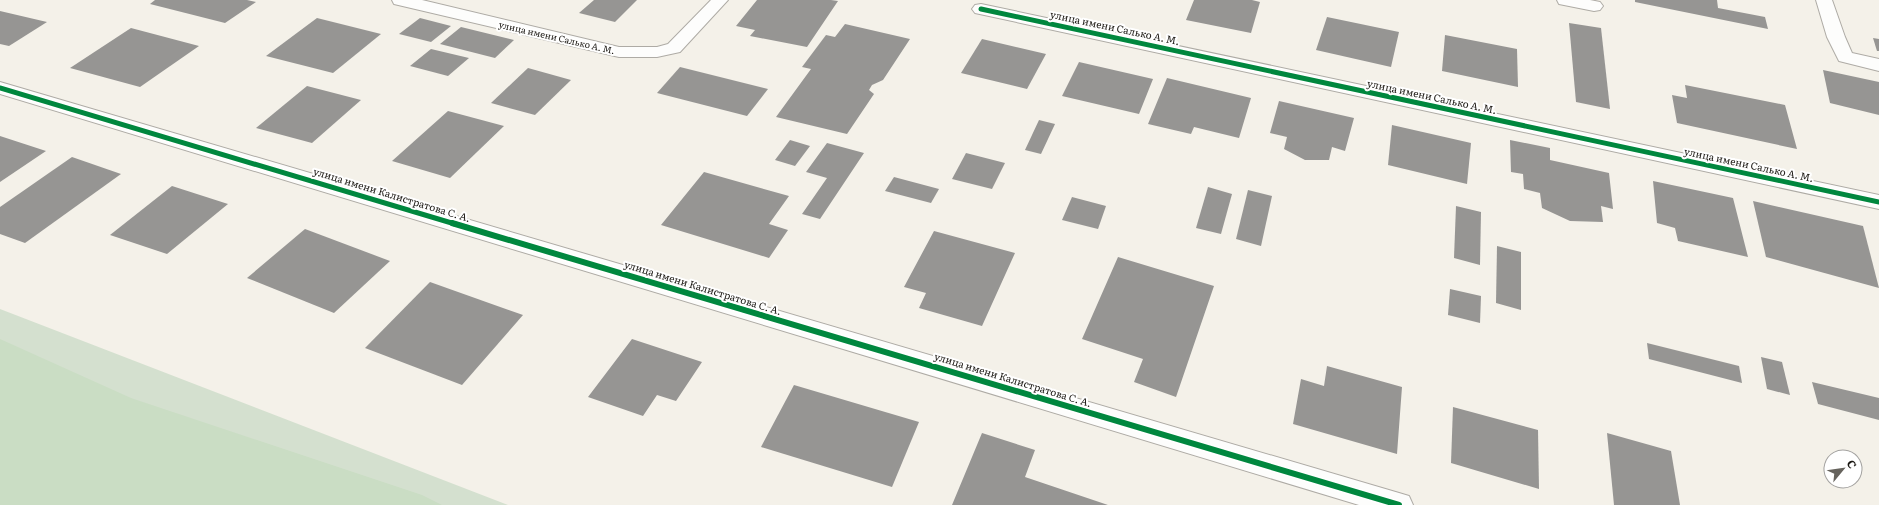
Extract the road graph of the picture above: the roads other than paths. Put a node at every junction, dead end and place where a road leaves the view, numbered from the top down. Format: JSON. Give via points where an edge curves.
{"nodes":[{"id":1,"x":400,"y":0,"type":"edge"},
{"id":2,"x":720,"y":0,"type":"edge"},
{"id":3,"x":1565,"y":0,"type":"edge"},
{"id":4,"x":1824,"y":0,"type":"edge"},
{"id":5,"x":1594,"y":6,"type":"dead end"},
{"id":6,"x":981,"y":9,"type":"dead end"},
{"id":7,"x":1879,"y":65,"type":"edge"},
{"id":8,"x":0,"y":88,"type":"edge"},
{"id":9,"x":1879,"y":202,"type":"edge"},
{"id":10,"x":1399,"y":505,"type":"edge"}],
"edges":[{"from":1,"to":2,"type":"street","name":"улица имени Салько А. М.","via":[[619,52],[657,52],[674,48]]},
{"from":3,"to":5,"type":"street"},
{"from":4,"to":7,"type":"street","via":[[1845,57]]},
{"from":6,"to":9,"type":"street","name":"улица имени Салько А. М."},
{"from":8,"to":10,"type":"street","name":"улица имени Калистратова С. А."}]}
